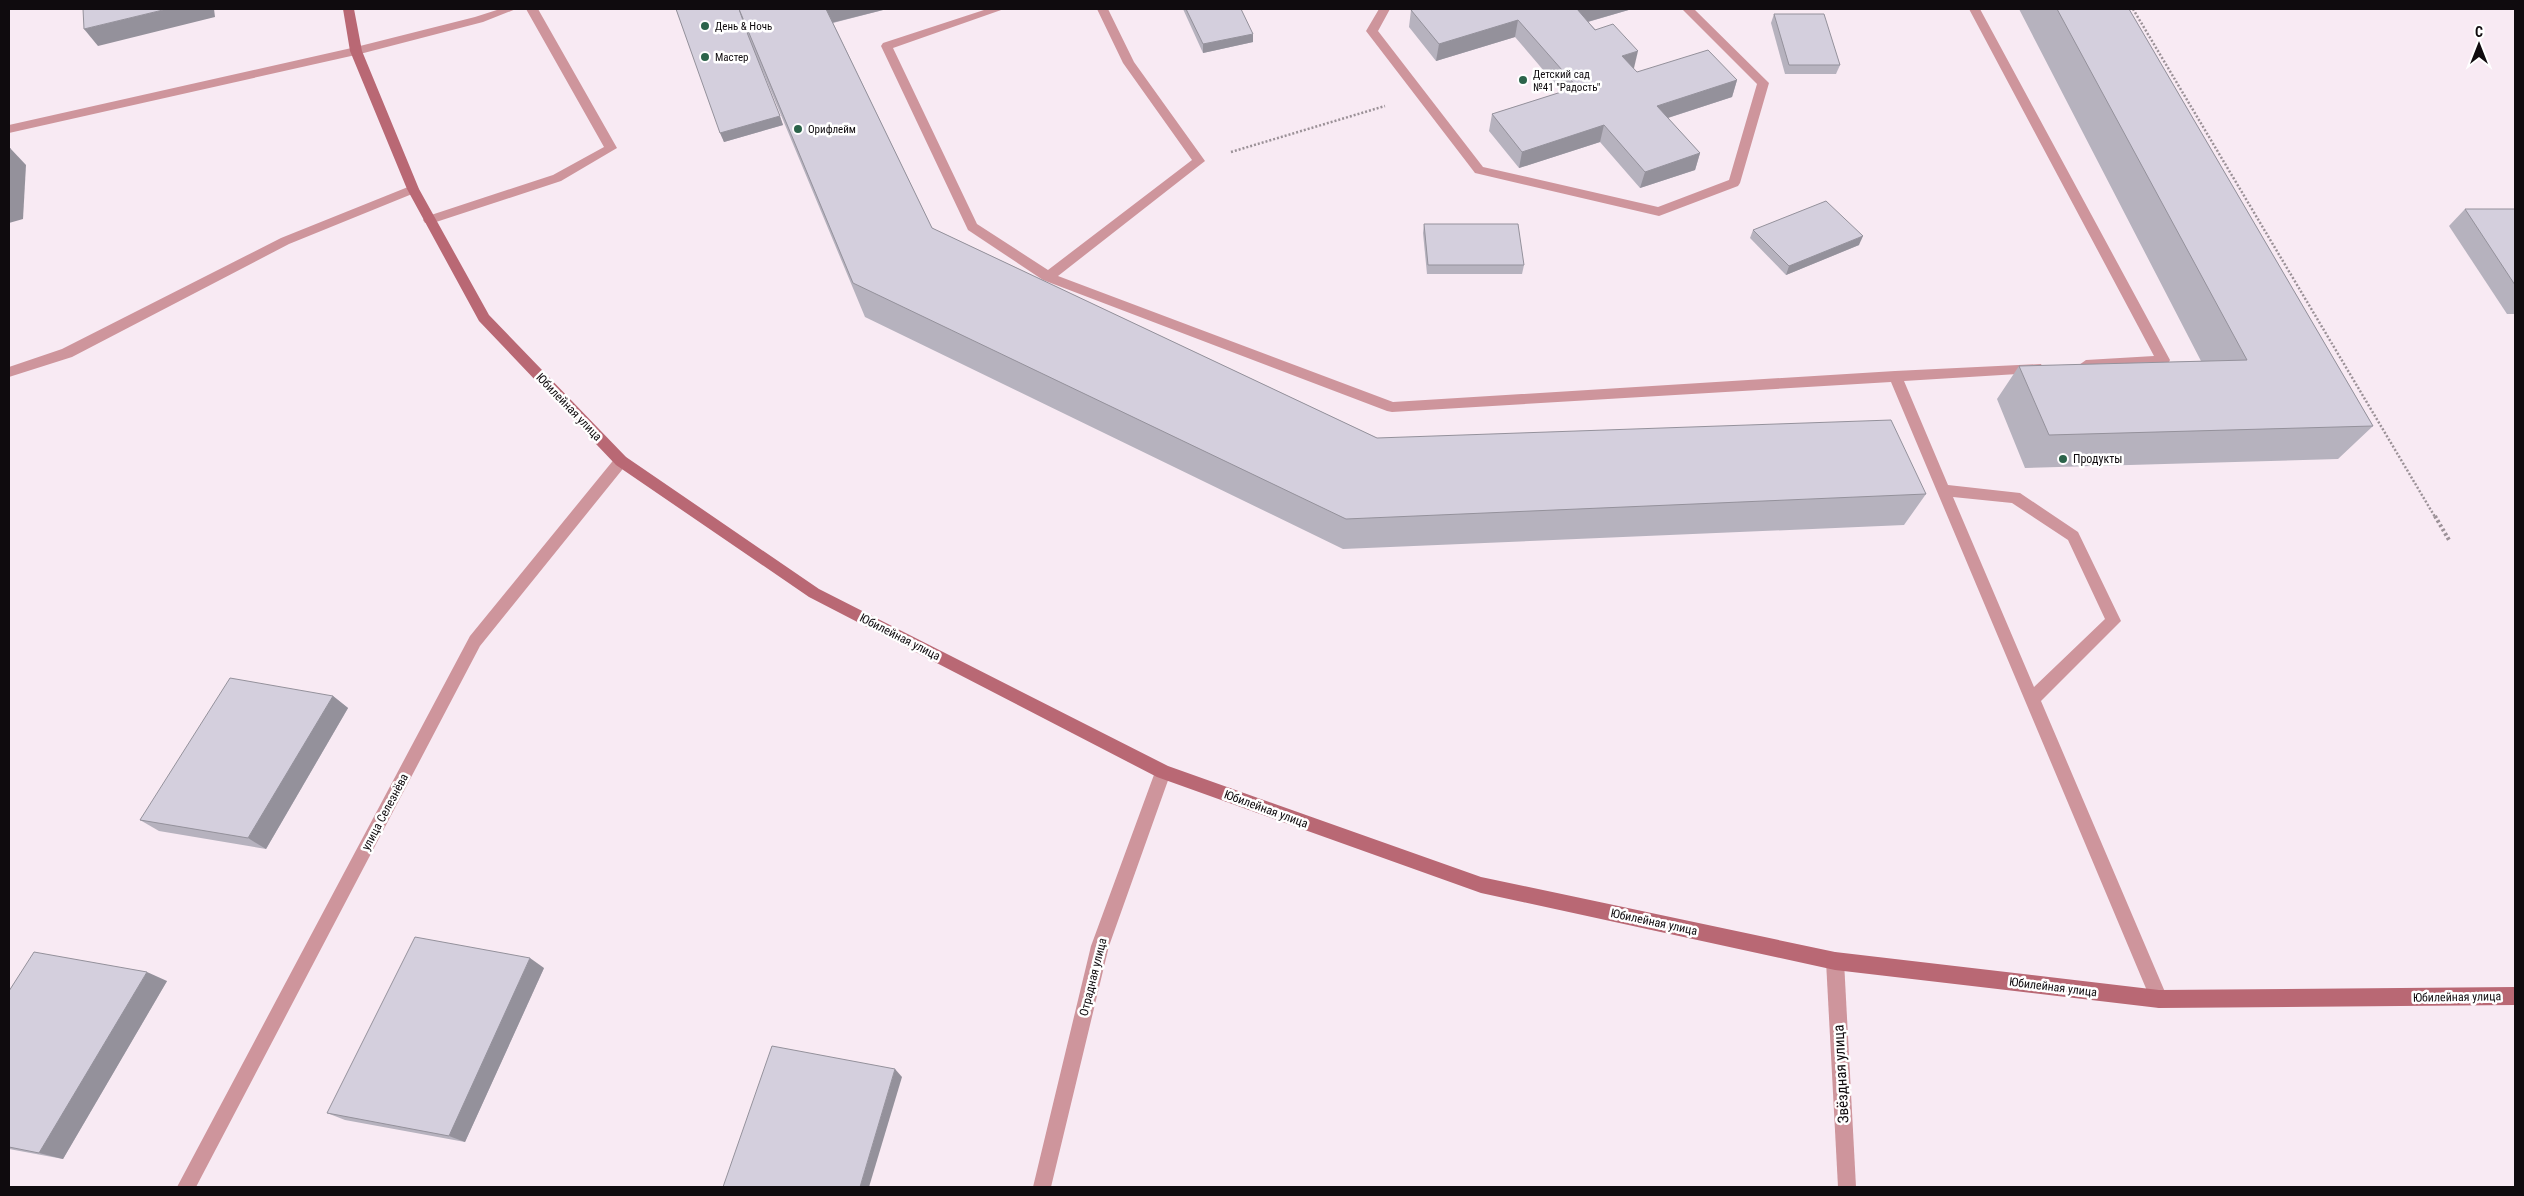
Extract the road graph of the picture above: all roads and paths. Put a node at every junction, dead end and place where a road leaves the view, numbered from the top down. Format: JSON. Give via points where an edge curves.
{"nodes":[{"id":1,"x":348,"y":9,"type":"edge"},
{"id":2,"x":510,"y":9,"type":"edge"},
{"id":3,"x":532,"y":9,"type":"edge"},
{"id":4,"x":998,"y":9,"type":"edge"},
{"id":5,"x":1103,"y":9,"type":"edge"},
{"id":6,"x":1384,"y":9,"type":"edge"},
{"id":7,"x":1688,"y":9,"type":"edge"},
{"id":8,"x":1974,"y":9,"type":"edge"},
{"id":9,"x":2133,"y":9,"type":"edge"},
{"id":10,"x":356,"y":51,"type":"junction"},
{"id":11,"x":1421,"y":95,"type":"junction"},
{"id":12,"x":9,"y":129,"type":"edge"},
{"id":13,"x":1199,"y":161,"type":"junction"},
{"id":14,"x":413,"y":189,"type":"junction"},
{"id":15,"x":429,"y":220,"type":"junction"},
{"id":16,"x":1048,"y":277,"type":"junction"},
{"id":17,"x":2074,"y":366,"type":"edge"},
{"id":18,"x":2054,"y":367,"type":"edge"},
{"id":19,"x":9,"y":372,"type":"edge"},
{"id":20,"x":1895,"y":376,"type":"junction"},
{"id":21,"x":621,"y":461,"type":"junction"},
{"id":22,"x":1942,"y":490,"type":"junction"},
{"id":23,"x":2449,"y":540,"type":"dead end"},
{"id":24,"x":2031,"y":700,"type":"junction"},
{"id":25,"x":1163,"y":772,"type":"junction"},
{"id":26,"x":1835,"y":961,"type":"junction"},
{"id":27,"x":2515,"y":996,"type":"edge"},
{"id":28,"x":2159,"y":1000,"type":"junction"},
{"id":29,"x":186,"y":1187,"type":"edge"},
{"id":30,"x":1042,"y":1187,"type":"edge"},
{"id":31,"x":1848,"y":1187,"type":"edge"}],
"edges":[{"from":1,"to":10,"type":"street","name":"Юбилейная улица"},
{"from":2,"to":10,"type":"street"},
{"from":3,"to":15,"type":"street","via":[[612,148],[557,178]]},
{"from":4,"to":16,"type":"street","via":[[887,46],[972,227]]},
{"from":5,"to":13,"type":"street","via":[[1129,63]]},
{"from":6,"to":11,"type":"street","via":[[1372,31]]},
{"from":7,"to":11,"type":"street","via":[[1763,83],[1734,183],[1659,212],[1479,170]]},
{"from":8,"to":17,"type":"street","via":[[2163,360]]},
{"from":9,"to":23,"type":"path"},
{"from":10,"to":12,"type":"street"},
{"from":10,"to":14,"type":"street","name":"Юбилейная улица"},
{"from":11,"to":13,"type":"path"},
{"from":13,"to":16,"type":"street"},
{"from":14,"to":15,"type":"street","name":"Юбилейная улица"},
{"from":14,"to":19,"type":"street","via":[[285,242],[67,353]]},
{"from":15,"to":21,"type":"street","name":"Юбилейная улица","via":[[484,318]]},
{"from":16,"to":20,"type":"street","via":[[1392,407]]},
{"from":18,"to":20,"type":"street"},
{"from":20,"to":22,"type":"street"},
{"from":21,"to":25,"type":"street","name":"Юбилейная улица","via":[[814,592]]},
{"from":21,"to":29,"type":"street","name":"улица Селезнёва","via":[[475,641]]},
{"from":22,"to":24,"type":"street"},
{"from":22,"to":24,"type":"street","via":[[2015,497],[2073,536],[2113,621]]},
{"from":24,"to":28,"type":"street"},
{"from":25,"to":26,"type":"street","name":"Юбилейная улица","via":[[1481,885]]},
{"from":25,"to":30,"type":"street","name":"Отрадная улица","via":[[1100,946]]},
{"from":26,"to":28,"type":"street","name":"Юбилейная улица"},
{"from":26,"to":31,"type":"street","name":"Звёздная улица"},
{"from":27,"to":28,"type":"street","name":"Юбилейная улица"}]}
